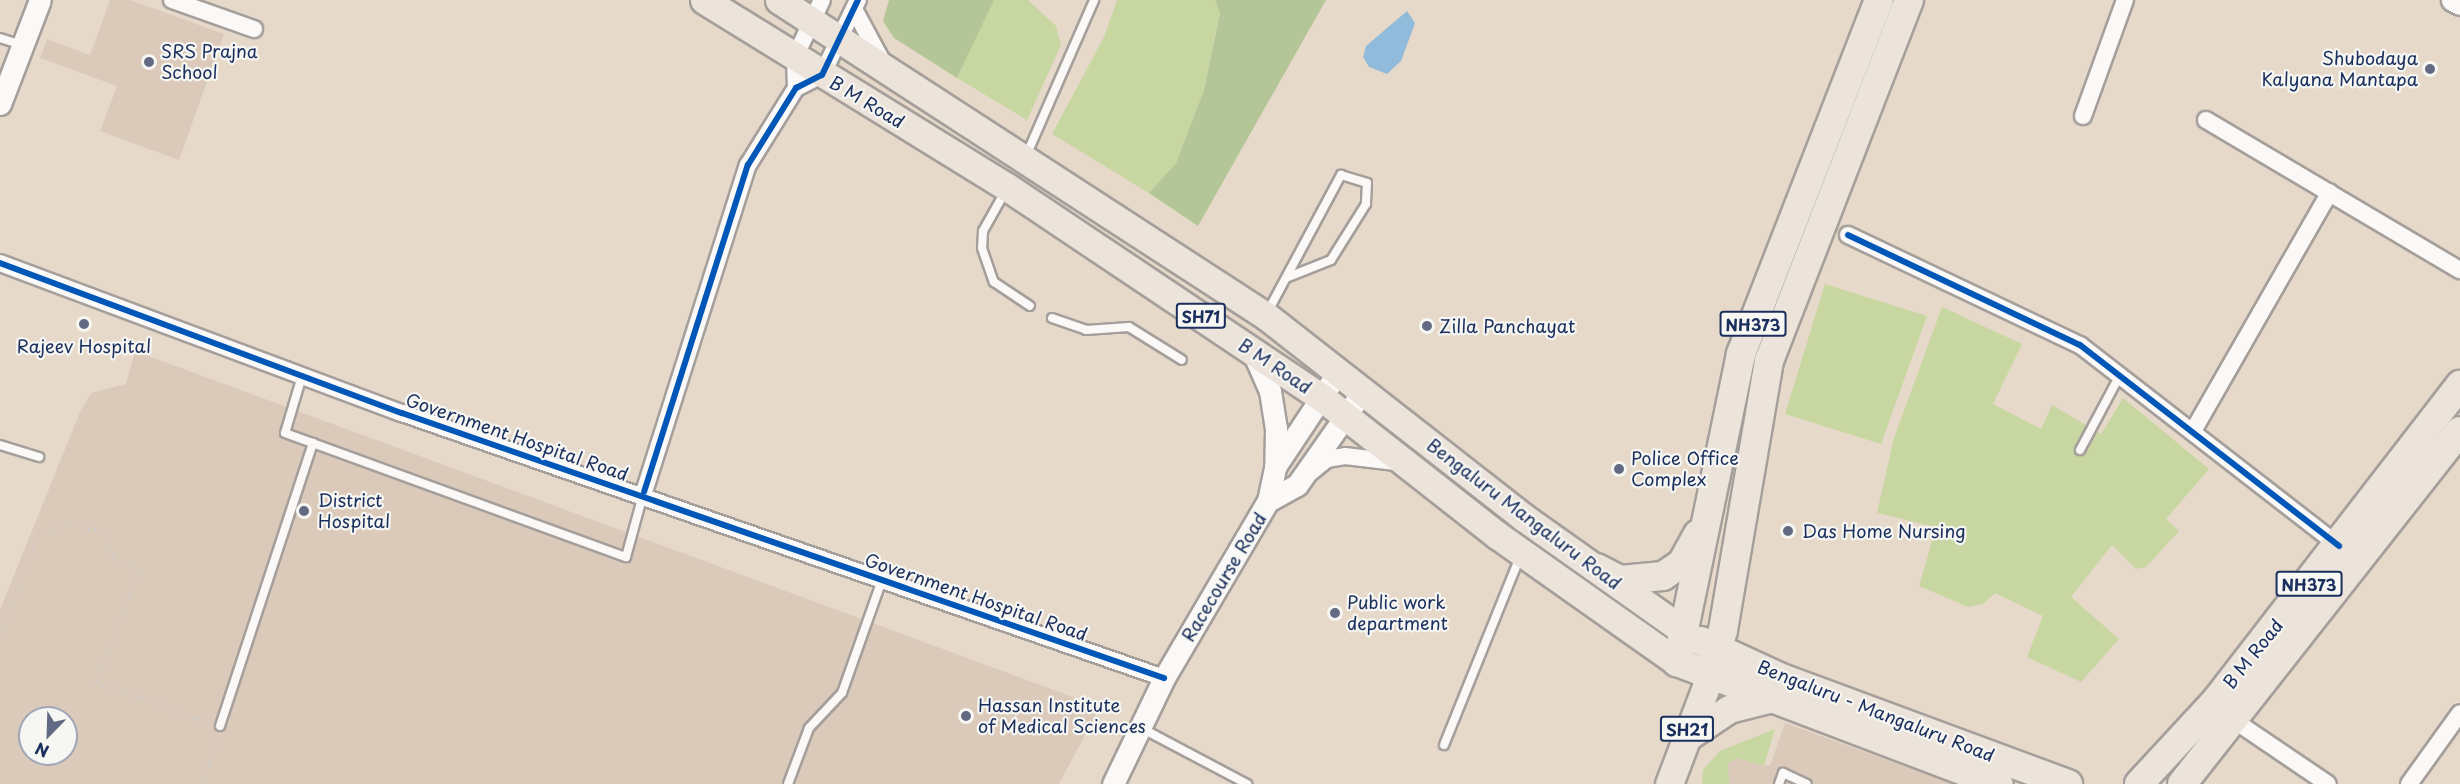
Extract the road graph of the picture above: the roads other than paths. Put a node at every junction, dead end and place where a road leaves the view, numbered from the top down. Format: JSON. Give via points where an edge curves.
{"nodes":[{"id":1,"x":40,"y":0,"type":"edge"},
{"id":2,"x":172,"y":0,"type":"edge"},
{"id":3,"x":704,"y":0,"type":"edge"},
{"id":4,"x":779,"y":0,"type":"edge"},
{"id":5,"x":1094,"y":0,"type":"edge"},
{"id":6,"x":1879,"y":0,"type":"edge"},
{"id":7,"x":1909,"y":0,"type":"edge"},
{"id":8,"x":2125,"y":0,"type":"edge"},
{"id":9,"x":2452,"y":0,"type":"edge"},
{"id":10,"x":856,"y":4,"type":"edge"},
{"id":11,"x":2460,"y":4,"type":"edge"},
{"id":12,"x":817,"y":11,"type":"edge"},
{"id":13,"x":254,"y":29,"type":"dead end"},
{"id":14,"x":0,"y":38,"type":"edge"},
{"id":15,"x":841,"y":39,"type":"junction"},
{"id":16,"x":22,"y":46,"type":"junction"},
{"id":17,"x":795,"y":57,"type":"junction"},
{"id":18,"x":888,"y":69,"type":"junction"},
{"id":19,"x":822,"y":75,"type":"junction"},
{"id":20,"x":796,"y":88,"type":"junction"},
{"id":21,"x":0,"y":104,"type":"edge"},
{"id":22,"x":2084,"y":116,"type":"dead end"},
{"id":23,"x":2206,"y":120,"type":"dead end"},
{"id":24,"x":1033,"y":161,"type":"junction"},
{"id":25,"x":1014,"y":191,"type":"junction"},
{"id":26,"x":2330,"y":192,"type":"junction"},
{"id":27,"x":1848,"y":235,"type":"dead end"},
{"id":28,"x":0,"y":262,"type":"edge"},
{"id":29,"x":2460,"y":270,"type":"edge"},
{"id":30,"x":1288,"y":277,"type":"junction"},
{"id":31,"x":1030,"y":306,"type":"dead end"},
{"id":32,"x":1266,"y":316,"type":"junction"},
{"id":33,"x":1052,"y":318,"type":"dead end"},
{"id":34,"x":1252,"y":350,"type":"junction"},
{"id":35,"x":1182,"y":360,"type":"dead end"},
{"id":36,"x":1338,"y":372,"type":"junction"},
{"id":37,"x":2120,"y":375,"type":"junction"},
{"id":38,"x":302,"y":376,"type":"junction"},
{"id":39,"x":2460,"y":385,"type":"edge"},
{"id":40,"x":1363,"y":391,"type":"junction"},
{"id":41,"x":1322,"y":397,"type":"junction"},
{"id":42,"x":1345,"y":414,"type":"junction"},
{"id":43,"x":2460,"y":430,"type":"edge"},
{"id":44,"x":2193,"y":431,"type":"junction"},
{"id":45,"x":312,"y":443,"type":"junction"},
{"id":46,"x":0,"y":445,"type":"edge"},
{"id":47,"x":2080,"y":450,"type":"dead end"},
{"id":48,"x":39,"y":457,"type":"dead end"},
{"id":49,"x":1411,"y":465,"type":"junction"},
{"id":50,"x":1275,"y":467,"type":"junction"},
{"id":51,"x":1297,"y":485,"type":"junction"},
{"id":52,"x":644,"y":494,"type":"junction"},
{"id":53,"x":1269,"y":501,"type":"junction"},
{"id":54,"x":1711,"y":502,"type":"junction"},
{"id":55,"x":2339,"y":546,"type":"junction"},
{"id":56,"x":1522,"y":554,"type":"junction"},
{"id":57,"x":1597,"y":568,"type":"junction"},
{"id":58,"x":882,"y":580,"type":"junction"},
{"id":59,"x":1687,"y":633,"type":"junction"},
{"id":60,"x":1719,"y":649,"type":"junction"},
{"id":61,"x":1677,"y":662,"type":"junction"},
{"id":62,"x":1710,"y":676,"type":"junction"},
{"id":63,"x":1164,"y":678,"type":"junction"},
{"id":64,"x":1768,"y":699,"type":"junction"},
{"id":65,"x":2460,"y":713,"type":"edge"},
{"id":66,"x":2235,"y":721,"type":"junction"},
{"id":67,"x":220,"y":726,"type":"road end"},
{"id":68,"x":1143,"y":729,"type":"junction"},
{"id":69,"x":1682,"y":741,"type":"junction"},
{"id":70,"x":1444,"y":745,"type":"dead end"},
{"id":71,"x":788,"y":784,"type":"edge"},
{"id":72,"x":1113,"y":784,"type":"edge"},
{"id":73,"x":1247,"y":784,"type":"edge"},
{"id":74,"x":1670,"y":784,"type":"edge"},
{"id":75,"x":1779,"y":784,"type":"edge"},
{"id":76,"x":1807,"y":784,"type":"edge"},
{"id":77,"x":1999,"y":784,"type":"edge"},
{"id":78,"x":2068,"y":784,"type":"edge"},
{"id":79,"x":2139,"y":784,"type":"edge"},
{"id":80,"x":2182,"y":784,"type":"edge"},
{"id":81,"x":2328,"y":784,"type":"edge"},
{"id":82,"x":2409,"y":784,"type":"edge"}],
"edges":[{"from":1,"to":16,"type":"street"},
{"from":2,"to":13,"type":"street"},
{"from":3,"to":17,"type":"main road","name":"B M Road","number":"SH71"},
{"from":4,"to":12,"type":"main road","name":"B M Road","number":"SH71"},
{"from":5,"to":24,"type":"lane"},
{"from":6,"to":54,"type":"highway","number":"NH373","via":[[1741,354]]},
{"from":7,"to":60,"type":"highway","number":"NH373","via":[[1768,361]]},
{"from":8,"to":22,"type":"street"},
{"from":9,"to":11,"type":"street"},
{"from":10,"to":15,"type":"street"},
{"from":10,"to":18,"type":"street"},
{"from":12,"to":15,"type":"main road","name":"B M Road","number":"SH71"},
{"from":12,"to":17,"type":"street"},
{"from":14,"to":16,"type":"lane"},
{"from":15,"to":18,"type":"main road","name":"B M Road","number":"SH71"},
{"from":15,"to":19,"type":"street"},
{"from":16,"to":21,"type":"street"},
{"from":17,"to":19,"type":"main road","name":"B M Road","number":"SH71"},
{"from":17,"to":20,"type":"street"},
{"from":18,"to":24,"type":"main road","name":"B M Road","number":"SH71"},
{"from":19,"to":20,"type":"street"},
{"from":19,"to":25,"type":"main road","name":"B M Road","number":"SH71"},
{"from":20,"to":52,"type":"street","via":[[748,165]]},
{"from":23,"to":26,"type":"street"},
{"from":24,"to":25,"type":"main road"},
{"from":24,"to":32,"type":"main road","name":"B M Road","number":"SH71"},
{"from":25,"to":31,"type":"lane","via":[[983,231],[982,248],[994,282]]},
{"from":25,"to":34,"type":"main road","name":"B M Road","number":"SH71"},
{"from":26,"to":29,"type":"street"},
{"from":26,"to":44,"type":"street"},
{"from":27,"to":37,"type":"street","via":[[2080,345]]},
{"from":28,"to":38,"type":"street","name":"Government Hospital Road"},
{"from":30,"to":30,"type":"lane","via":[[1341,175],[1367,183],[1366,204],[1331,260]]},
{"from":30,"to":32,"type":"lane"},
{"from":32,"to":36,"type":"main road","name":"B M Road","number":"SH71"},
{"from":33,"to":35,"type":"lane","via":[[1078,329],[1129,327]]},
{"from":34,"to":41,"type":"main road","name":"B M Road","number":"SH71"},
{"from":34,"to":50,"type":"street","via":[[1270,391],[1276,428]]},
{"from":36,"to":40,"type":"main road","name":"B M Road","number":"SH71"},
{"from":36,"to":41,"type":"street"},
{"from":37,"to":44,"type":"street"},
{"from":37,"to":47,"type":"lane"},
{"from":38,"to":45,"type":"lane","via":[[285,433]]},
{"from":38,"to":52,"type":"street","name":"Government Hospital Road"},
{"from":39,"to":55,"type":"highway","number":"NH373"},
{"from":40,"to":42,"type":"street","name":"Racecourse Road"},
{"from":40,"to":57,"type":"main road","name":"Bengaluru Mangaluru Road","number":"SH71"},
{"from":41,"to":42,"type":"main road","name":"B M Road","number":"SH71"},
{"from":41,"to":50,"type":"street"},
{"from":42,"to":49,"type":"main road","name":"B M Road","number":"SH71"},
{"from":42,"to":51,"type":"street","name":"Racecourse Road"},
{"from":43,"to":66,"type":"highway","name":"B M Road","number":"NH373"},
{"from":44,"to":55,"type":"street"},
{"from":45,"to":52,"type":"lane","via":[[626,557]]},
{"from":45,"to":67,"type":"lane"},
{"from":46,"to":48,"type":"lane"},
{"from":49,"to":51,"type":"street","via":[[1365,455],[1328,459]]},
{"from":49,"to":56,"type":"main road","name":"B M Road","number":"SH71"},
{"from":50,"to":53,"type":"street"},
{"from":51,"to":53,"type":"street","name":"Racecourse Road"},
{"from":52,"to":58,"type":"street","name":"Government Hospital Road"},
{"from":53,"to":63,"type":"street","name":"Racecourse Road"},
{"from":54,"to":57,"type":"highway","via":[[1688,554],[1663,576],[1620,580]]},
{"from":54,"to":59,"type":"highway","number":"NH373"},
{"from":55,"to":79,"type":"highway","number":"NH373","via":[[2215,702]]},
{"from":56,"to":61,"type":"main road","name":"B M Road","number":"SH71"},
{"from":56,"to":70,"type":"lane"},
{"from":57,"to":59,"type":"main road","name":"Bengaluru Mangaluru Road","number":"SH71"},
{"from":58,"to":63,"type":"street","name":"Government Hospital Road"},
{"from":58,"to":71,"type":"lane","via":[[842,693],[809,728]]},
{"from":59,"to":60,"type":"highway","name":"Bengaluru - Mangaluru Road","number":"SH71"},
{"from":59,"to":61,"type":"highway","number":"NH373"},
{"from":60,"to":62,"type":"highway","number":"NH373"},
{"from":60,"to":78,"type":"highway","name":"Bengaluru - Mangaluru Road"},
{"from":61,"to":62,"type":"highway","name":"B M Road","number":"SH71"},
{"from":62,"to":64,"type":"highway","name":"Bengaluru - Mangaluru Road"},
{"from":62,"to":69,"type":"main road","number":"SH21"},
{"from":63,"to":68,"type":"street","name":"Racecourse Road"},
{"from":64,"to":69,"type":"main road","via":[[1728,709]]},
{"from":64,"to":77,"type":"highway","name":"Bengaluru - Mangaluru Road"},
{"from":65,"to":82,"type":"street"},
{"from":66,"to":80,"type":"highway","name":"B M Road","number":"NH373"},
{"from":66,"to":81,"type":"street"},
{"from":68,"to":72,"type":"street","name":"Racecourse Road"},
{"from":68,"to":73,"type":"lane"},
{"from":69,"to":74,"type":"main road","number":"SH21"},
{"from":75,"to":76,"type":"lane","via":[[1783,773]]}]}
